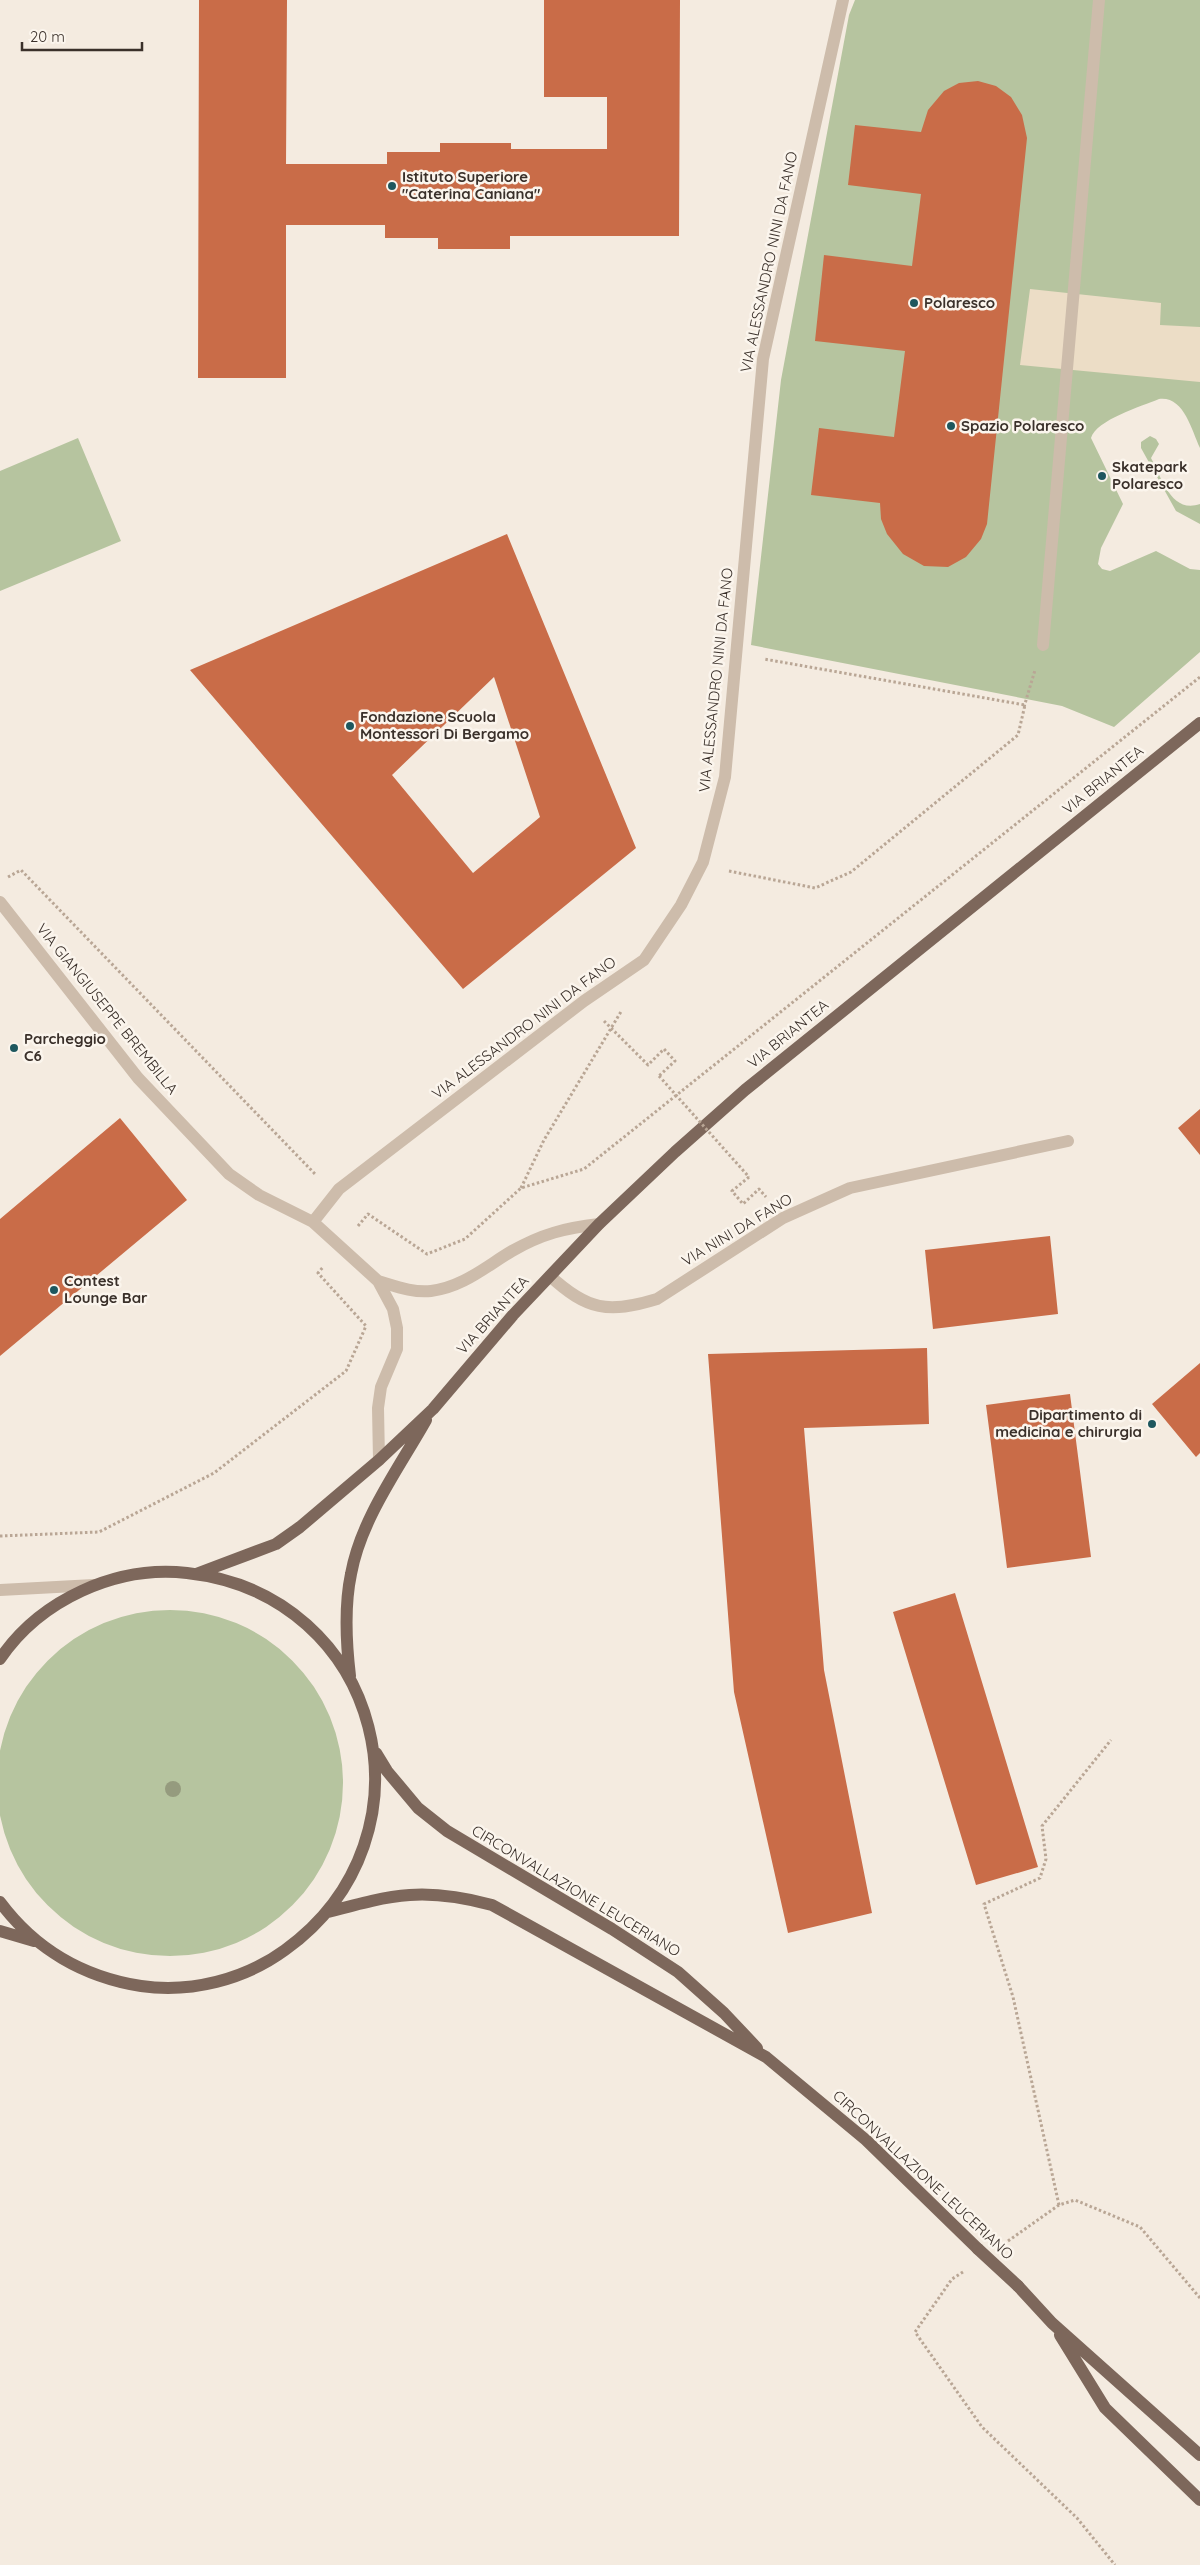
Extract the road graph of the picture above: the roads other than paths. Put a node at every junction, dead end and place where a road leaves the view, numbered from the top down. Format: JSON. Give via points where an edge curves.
{"nodes":[{"id":1,"x":843,"y":0,"type":"edge"},
{"id":2,"x":1099,"y":0,"type":"edge"},
{"id":3,"x":1043,"y":645,"type":"road end"},
{"id":4,"x":1200,"y":723,"type":"edge"},
{"id":5,"x":0,"y":902,"type":"edge"},
{"id":6,"x":1068,"y":1142,"type":"dead end"},
{"id":7,"x":313,"y":1222,"type":"junction"},
{"id":8,"x":599,"y":1224,"type":"junction"},
{"id":9,"x":550,"y":1276,"type":"junction"},
{"id":10,"x":378,"y":1281,"type":"junction"},
{"id":11,"x":432,"y":1409,"type":"junction"},
{"id":12,"x":378,"y":1460,"type":"junction"},
{"id":13,"x":196,"y":1574,"type":"junction"},
{"id":14,"x":94,"y":1585,"type":"junction"},
{"id":15,"x":0,"y":1590,"type":"edge"},
{"id":16,"x":0,"y":1659,"type":"edge"},
{"id":17,"x":350,"y":1680,"type":"junction"},
{"id":18,"x":374,"y":1750,"type":"junction"},
{"id":19,"x":0,"y":1902,"type":"edge"},
{"id":20,"x":328,"y":1912,"type":"junction"},
{"id":21,"x":0,"y":1931,"type":"edge"},
{"id":22,"x":38,"y":1942,"type":"junction"},
{"id":23,"x":766,"y":2057,"type":"junction"},
{"id":24,"x":1052,"y":2323,"type":"junction"},
{"id":25,"x":1200,"y":2455,"type":"edge"},
{"id":26,"x":1200,"y":2500,"type":"edge"}],
"edges":[{"from":1,"to":7,"type":"street","name":"VIA ALESSANDRO NINI DA FANO","via":[[762,359],[725,777],[703,862],[681,906],[644,960],[584,1001],[339,1189]]},
{"from":2,"to":3,"type":"street"},
{"from":4,"to":8,"type":"main road","name":"VIA BRIANTEA","via":[[745,1090]]},
{"from":5,"to":7,"type":"street","name":"VIA GIANGIUSEPPE BREMBILLA","via":[[138,1078],[228,1174],[259,1195]]},
{"from":6,"to":9,"type":"street","name":"VIA NINI DA FANO","via":[[850,1188],[792,1213],[657,1299],[635,1306],[592,1306],[570,1294]]},
{"from":7,"to":10,"type":"street","name":"VIA GIANGIUSEPPE BREMBILLA"},
{"from":8,"to":9,"type":"main road","name":"VIA BRIANTEA"},
{"from":8,"to":10,"type":"street","name":"VIA GIANGIUSEPPE BREMBILLA","via":[[565,1228],[543,1235],[454,1286],[429,1291],[410,1290]]},
{"from":9,"to":11,"type":"main road","name":"VIA BRIANTEA"},
{"from":10,"to":12,"type":"street","name":"VIA GIANGIUSEPPE BREMBILLA","via":[[393,1309],[397,1328],[397,1349],[381,1387]]},
{"from":11,"to":12,"type":"main road"},
{"from":11,"to":17,"type":"main road","via":[[359,1544],[351,1574],[347,1610]]},
{"from":12,"to":13,"type":"main road","via":[[276,1544]]},
{"from":13,"to":14,"type":"main road","via":[[145,1573]]},
{"from":13,"to":17,"type":"main road","via":[[237,1583],[281,1604],[320,1636]]},
{"from":14,"to":15,"type":"street"},
{"from":14,"to":16,"type":"main road","via":[[51,1608],[27,1627]]},
{"from":17,"to":18,"type":"main road","via":[[363,1708]]},
{"from":18,"to":20,"type":"main road","via":[[375,1799],[371,1823],[359,1862]]},
{"from":18,"to":23,"type":"main road","name":"CIRCONVALLAZIONE LEUCERIANO","via":[[418,1808],[447,1831],[678,1972]]},
{"from":19,"to":22,"type":"main road"},
{"from":20,"to":22,"type":"main road","via":[[304,1937],[275,1958],[244,1973],[207,1984],[173,1988],[126,1984],[82,1969]]},
{"from":20,"to":23,"type":"main road","name":"CIRCONVALLAZIONE LEUCERIANO","via":[[379,1898],[413,1893],[457,1896],[492,1905]]},
{"from":21,"to":22,"type":"main road"},
{"from":23,"to":24,"type":"main road","name":"CIRCONVALLAZIONE LEUCERIANO","bridge":true,"via":[[866,2140],[1018,2286]]},
{"from":24,"to":25,"type":"main road","name":"CIRCONVALLAZIONE LEUCERIANO"},
{"from":24,"to":26,"type":"main road","name":"CIRCONVALLAZIONE LEUCERIANO","via":[[1105,2408]]}]}
